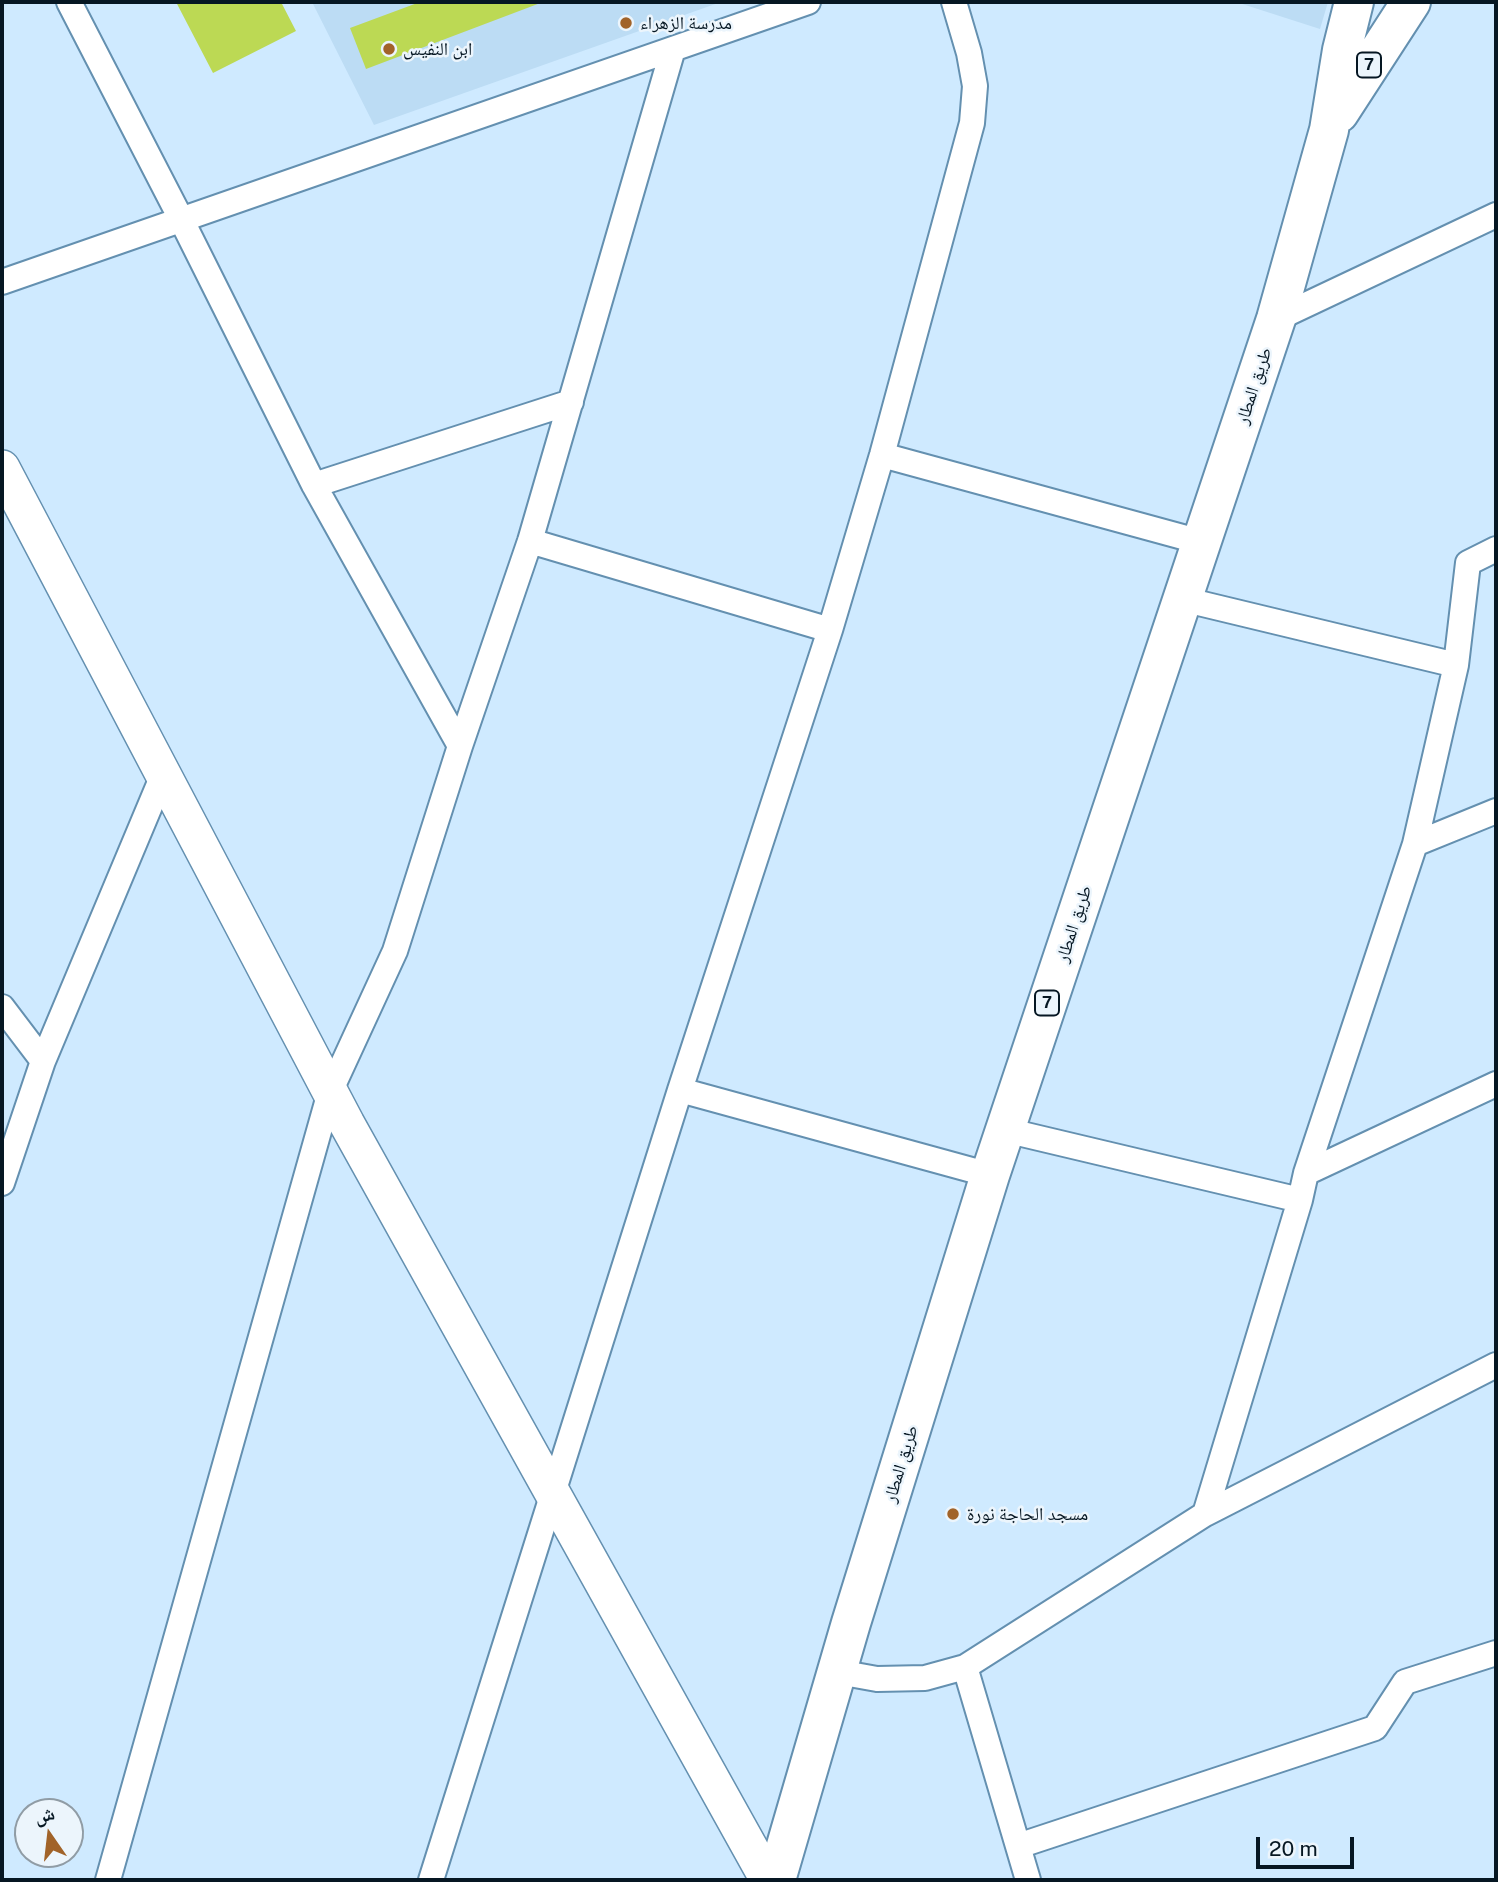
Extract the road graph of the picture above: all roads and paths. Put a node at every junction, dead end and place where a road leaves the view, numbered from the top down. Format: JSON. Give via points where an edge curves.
{"nodes":[{"id":1,"x":69,"y":2,"type":"edge"},
{"id":2,"x":808,"y":2,"type":"edge"},
{"id":3,"x":954,"y":2,"type":"edge"},
{"id":4,"x":1354,"y":2,"type":"edge"},
{"id":5,"x":1411,"y":2,"type":"edge"},
{"id":6,"x":673,"y":49,"type":"junction"},
{"id":7,"x":1329,"y":130,"type":"junction"},
{"id":8,"x":1496,"y":215,"type":"edge"},
{"id":9,"x":181,"y":219,"type":"junction"},
{"id":10,"x":2,"y":282,"type":"edge"},
{"id":11,"x":1276,"y":319,"type":"junction"},
{"id":12,"x":571,"y":402,"type":"junction"},
{"id":13,"x":882,"y":455,"type":"junction"},
{"id":14,"x":2,"y":468,"type":"edge"},
{"id":15,"x":314,"y":485,"type":"junction"},
{"id":16,"x":530,"y":541,"type":"junction"},
{"id":17,"x":1201,"y":542,"type":"junction"},
{"id":18,"x":1496,"y":549,"type":"edge"},
{"id":19,"x":1182,"y":599,"type":"junction"},
{"id":20,"x":830,"y":630,"type":"junction"},
{"id":21,"x":1456,"y":665,"type":"junction"},
{"id":22,"x":460,"y":747,"type":"junction"},
{"id":23,"x":163,"y":775,"type":"junction"},
{"id":24,"x":1496,"y":811,"type":"edge"},
{"id":25,"x":1415,"y":844,"type":"junction"},
{"id":26,"x":2,"y":1007,"type":"edge"},
{"id":27,"x":43,"y":1061,"type":"junction"},
{"id":28,"x":1496,"y":1084,"type":"edge"},
{"id":29,"x":680,"y":1090,"type":"junction"},
{"id":30,"x":330,"y":1091,"type":"junction"},
{"id":31,"x":1005,"y":1130,"type":"junction"},
{"id":32,"x":6,"y":1155,"type":"edge"},
{"id":33,"x":1306,"y":1173,"type":"junction"},
{"id":34,"x":990,"y":1175,"type":"junction"},
{"id":35,"x":2,"y":1183,"type":"edge"},
{"id":36,"x":1300,"y":1200,"type":"junction"},
{"id":37,"x":1496,"y":1365,"type":"edge"},
{"id":38,"x":551,"y":1494,"type":"junction"},
{"id":39,"x":1205,"y":1514,"type":"junction"},
{"id":40,"x":1496,"y":1653,"type":"edge"},
{"id":41,"x":965,"y":1667,"type":"junction"},
{"id":42,"x":838,"y":1672,"type":"junction"},
{"id":43,"x":1018,"y":1846,"type":"junction"},
{"id":44,"x":108,"y":1880,"type":"edge"},
{"id":45,"x":431,"y":1880,"type":"edge"},
{"id":46,"x":768,"y":1880,"type":"edge"},
{"id":47,"x":776,"y":1880,"type":"edge"},
{"id":48,"x":1028,"y":1880,"type":"edge"}],
"edges":[{"from":1,"to":9,"type":"street"},
{"from":2,"to":6,"type":"street"},
{"from":3,"to":13,"type":"street","via":[[975,86],[972,123]]},
{"from":4,"to":7,"type":"highway","name":"طريق المطار","number":"7"},
{"from":5,"to":7,"type":"highway","name":"طريق المطار","number":"7"},
{"from":6,"to":9,"type":"street"},
{"from":6,"to":12,"type":"street"},
{"from":7,"to":11,"type":"highway","name":"طريق المطار","number":"7"},
{"from":8,"to":11,"type":"street"},
{"from":9,"to":10,"type":"street"},
{"from":9,"to":15,"type":"street"},
{"from":11,"to":17,"type":"highway","name":"طريق المطار","number":"7"},
{"from":12,"to":15,"type":"street"},
{"from":12,"to":16,"type":"street"},
{"from":13,"to":17,"type":"street"},
{"from":13,"to":20,"type":"street"},
{"from":14,"to":23,"type":"street"},
{"from":15,"to":22,"type":"street"},
{"from":16,"to":20,"type":"street"},
{"from":16,"to":22,"type":"street"},
{"from":17,"to":19,"type":"highway","name":"طريق المطار","number":"7"},
{"from":18,"to":21,"type":"street","via":[[1468,563]]},
{"from":19,"to":21,"type":"street"},
{"from":19,"to":31,"type":"highway","name":"طريق المطار","number":"7"},
{"from":20,"to":29,"type":"street"},
{"from":21,"to":25,"type":"street"},
{"from":22,"to":30,"type":"street","via":[[395,951]]},
{"from":23,"to":27,"type":"street"},
{"from":23,"to":30,"type":"street"},
{"from":24,"to":25,"type":"street"},
{"from":25,"to":33,"type":"street"},
{"from":26,"to":27,"type":"street"},
{"from":27,"to":32,"type":"street"},
{"from":28,"to":33,"type":"street"},
{"from":29,"to":34,"type":"street"},
{"from":29,"to":38,"type":"street"},
{"from":30,"to":38,"type":"street"},
{"from":30,"to":44,"type":"street"},
{"from":31,"to":34,"type":"highway","name":"طريق المطار","number":"7"},
{"from":31,"to":36,"type":"street"},
{"from":32,"to":35,"type":"street"},
{"from":33,"to":36,"type":"street"},
{"from":34,"to":42,"type":"highway","name":"طريق المطار","number":"7"},
{"from":36,"to":39,"type":"street"},
{"from":37,"to":39,"type":"street"},
{"from":38,"to":45,"type":"street"},
{"from":38,"to":46,"type":"street"},
{"from":39,"to":41,"type":"street"},
{"from":40,"to":43,"type":"street","via":[[1405,1682],[1375,1728]]},
{"from":41,"to":42,"type":"street","via":[[925,1678],[877,1679]]},
{"from":41,"to":43,"type":"street"},
{"from":42,"to":47,"type":"highway","name":"طريق المطار","number":"7"},
{"from":43,"to":48,"type":"street"}]}
